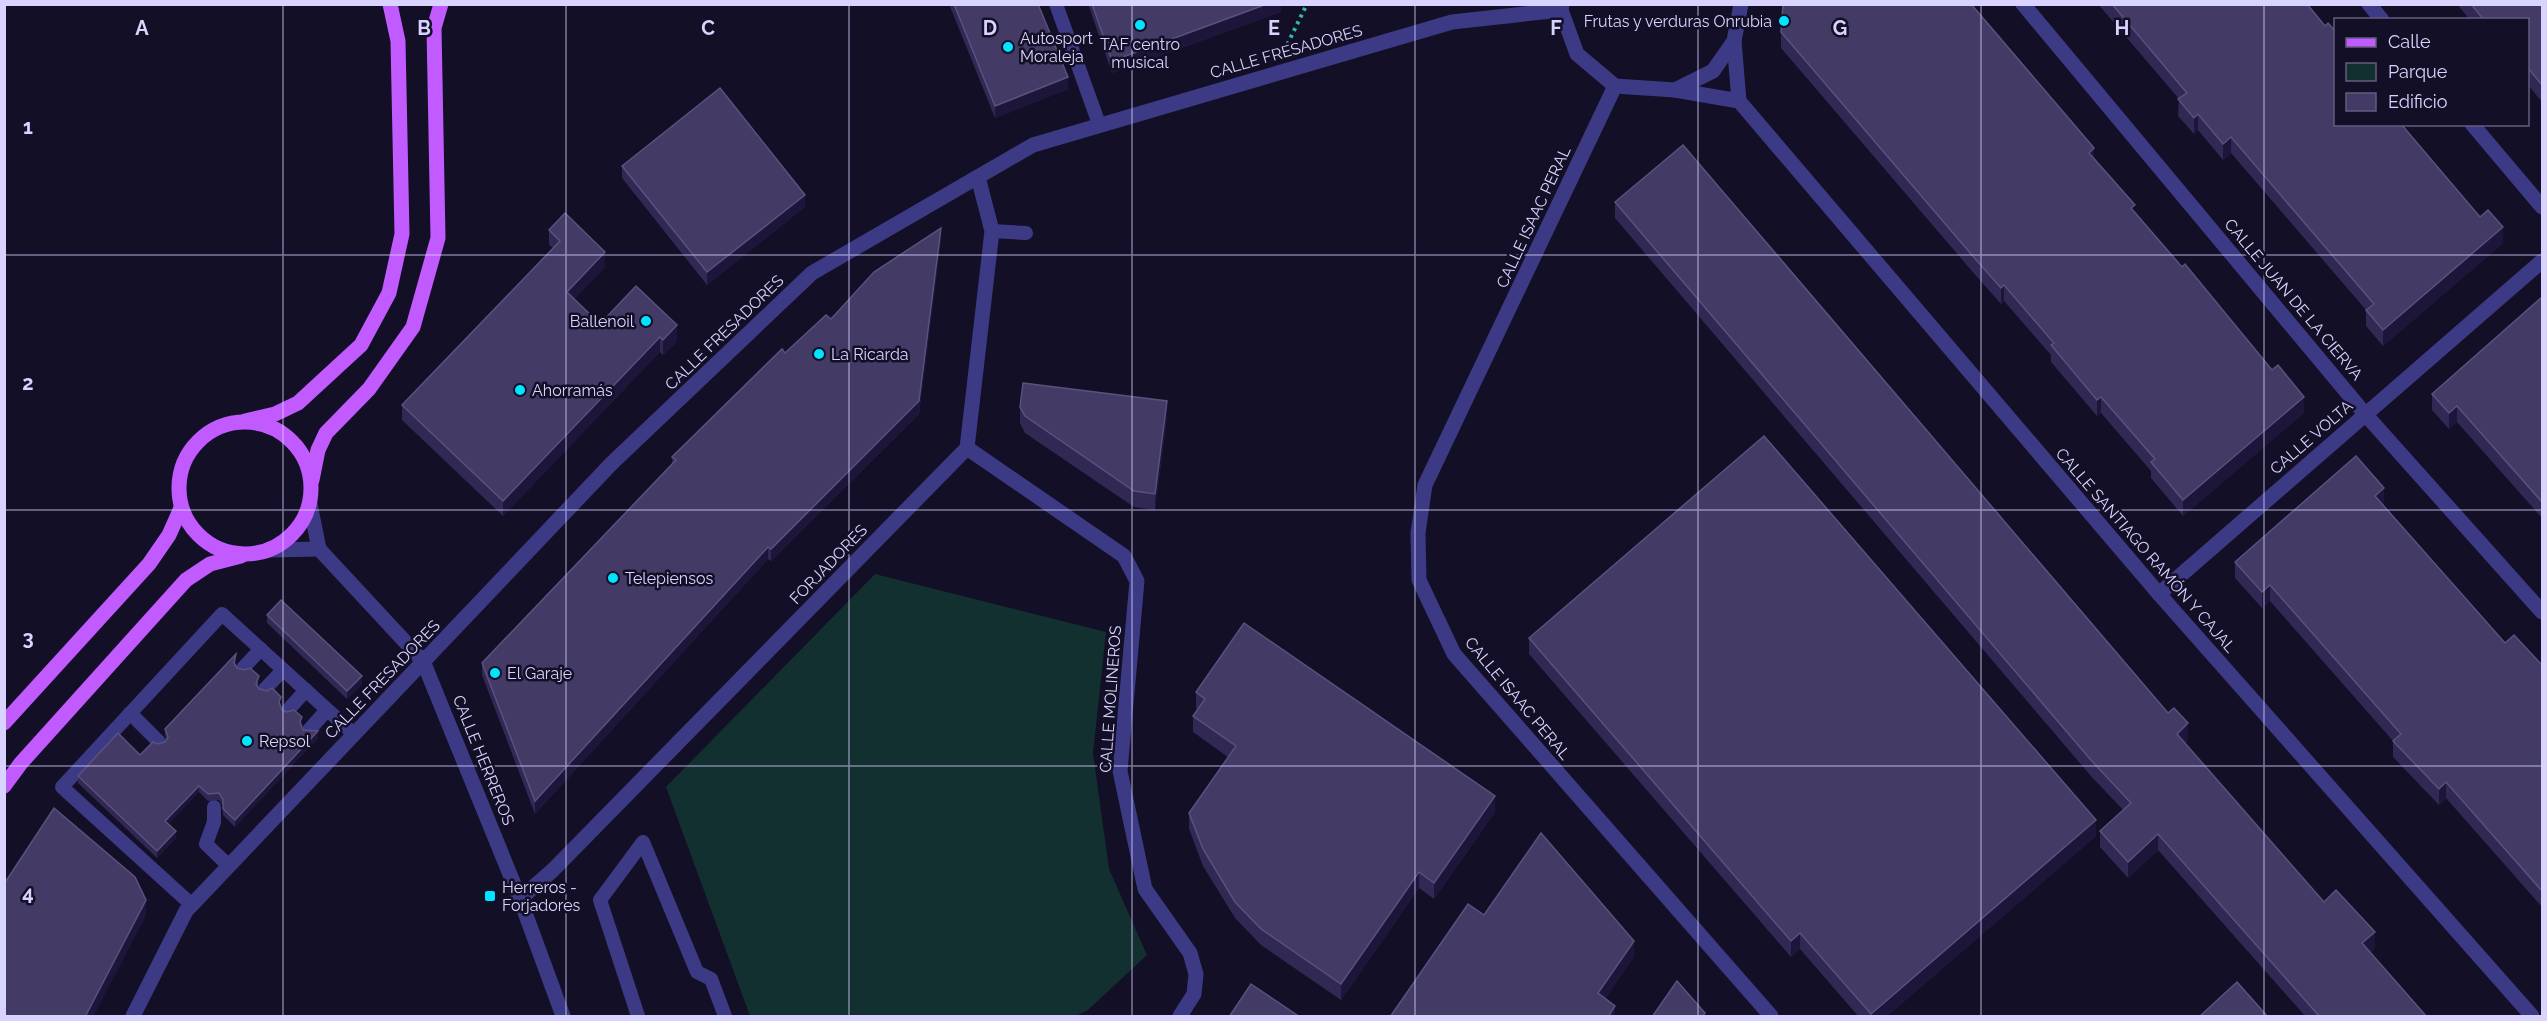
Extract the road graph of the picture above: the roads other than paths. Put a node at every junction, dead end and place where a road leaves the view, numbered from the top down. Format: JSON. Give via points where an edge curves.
{"nodes":[{"id":1,"x":390,"y":4,"type":"edge"},
{"id":2,"x":441,"y":4,"type":"edge"},
{"id":3,"x":1056,"y":4,"type":"edge"},
{"id":4,"x":1741,"y":4,"type":"edge"},
{"id":5,"x":2024,"y":4,"type":"edge"},
{"id":6,"x":2369,"y":4,"type":"edge"},
{"id":7,"x":1562,"y":7,"type":"edge"},
{"id":8,"x":2380,"y":18,"type":"edge"},
{"id":9,"x":1734,"y":41,"type":"junction"},
{"id":10,"x":1615,"y":86,"type":"junction"},
{"id":11,"x":1675,"y":90,"type":"junction"},
{"id":12,"x":1739,"y":101,"type":"junction"},
{"id":13,"x":1099,"y":124,"type":"junction"},
{"id":14,"x":2474,"y":126,"type":"edge"},
{"id":15,"x":978,"y":177,"type":"junction"},
{"id":16,"x":2542,"y":207,"type":"edge"},
{"id":17,"x":992,"y":231,"type":"junction"},
{"id":18,"x":1026,"y":233,"type":"dead end"},
{"id":19,"x":2542,"y":261,"type":"edge"},
{"id":20,"x":2366,"y":414,"type":"junction"},
{"id":21,"x":245,"y":420,"type":"junction"},
{"id":22,"x":967,"y":448,"type":"junction"},
{"id":23,"x":312,"y":480,"type":"junction"},
{"id":24,"x":310,"y":504,"type":"junction"},
{"id":25,"x":182,"y":508,"type":"junction"},
{"id":26,"x":319,"y":549,"type":"junction"},
{"id":27,"x":270,"y":550,"type":"junction"},
{"id":28,"x":246,"y":554,"type":"junction"},
{"id":29,"x":2159,"y":594,"type":"junction"},
{"id":30,"x":2542,"y":612,"type":"edge"},
{"id":31,"x":261,"y":649,"type":"junction"},
{"id":32,"x":423,"y":661,"type":"junction"},
{"id":33,"x":243,"y":668,"type":"edge"},
{"id":34,"x":283,"y":670,"type":"junction"},
{"id":35,"x":265,"y":689,"type":"edge"},
{"id":36,"x":306,"y":690,"type":"junction"},
{"id":37,"x":288,"y":710,"type":"edge"},
{"id":38,"x":327,"y":710,"type":"junction"},
{"id":39,"x":130,"y":713,"type":"junction"},
{"id":40,"x":4,"y":723,"type":"edge"},
{"id":41,"x":309,"y":730,"type":"edge"},
{"id":42,"x":354,"y":734,"type":"junction"},
{"id":43,"x":159,"y":742,"type":"edge"},
{"id":44,"x":4,"y":786,"type":"edge"},
{"id":45,"x":214,"y":807,"type":"dead end"},
{"id":46,"x":229,"y":866,"type":"junction"},
{"id":47,"x":520,"y":899,"type":"junction"},
{"id":48,"x":192,"y":905,"type":"junction"},
{"id":49,"x":133,"y":1017,"type":"edge"},
{"id":50,"x":563,"y":1017,"type":"edge"},
{"id":51,"x":638,"y":1017,"type":"edge"},
{"id":52,"x":725,"y":1017,"type":"edge"},
{"id":53,"x":1180,"y":1017,"type":"edge"},
{"id":54,"x":1770,"y":1017,"type":"edge"},
{"id":55,"x":2532,"y":1017,"type":"edge"}],
"edges":[{"from":1,"to":21,"type":"main road","via":[[398,41],[402,234],[389,293],[362,345],[298,403],[275,414]]},
{"from":2,"to":23,"type":"main road","via":[[434,28],[438,238],[413,327],[369,389],[326,433]]},
{"from":3,"to":13,"type":"lane"},
{"from":4,"to":9,"type":"street"},
{"from":5,"to":20,"type":"street","name":"CALLE JUAN DE LA CIERVA"},
{"from":6,"to":8,"type":"street"},
{"from":7,"to":10,"type":"street","via":[[1577,54]]},
{"from":7,"to":13,"type":"street","name":"CALLE FRESADORES","via":[[1452,22]]},
{"from":9,"to":11,"type":"street","via":[[1713,70]]},
{"from":9,"to":12,"type":"street"},
{"from":10,"to":11,"type":"street"},
{"from":10,"to":54,"type":"street","name":"CALLE ISAAC PERAL","via":[[1425,484],[1418,533],[1419,580],[1454,654]]},
{"from":11,"to":12,"type":"street"},
{"from":12,"to":29,"type":"street","name":"CALLE SANTIAGO RAMÓN Y CAJAL"},
{"from":13,"to":15,"type":"street","name":"CALLE FRESADORES","via":[[1033,145]]},
{"from":14,"to":16,"type":"street"},
{"from":15,"to":17,"type":"street"},
{"from":15,"to":32,"type":"street","name":"CALLE FRESADORES","via":[[812,273],[612,463]]},
{"from":17,"to":18,"type":"lane"},
{"from":17,"to":22,"type":"street"},
{"from":19,"to":20,"type":"street","name":"CALLE VOLTA"},
{"from":20,"to":29,"type":"street","name":"CALLE VOLTA"},
{"from":20,"to":30,"type":"street","name":"CALLE JUAN DE LA CIERVA"},
{"from":21,"to":23,"type":"main road","via":[[269,425],[290,438],[305,457]]},
{"from":21,"to":25,"type":"main road","via":[[211,430],[192,449],[180,472]]},
{"from":22,"to":47,"type":"street","name":"FORJADORES","via":[[553,870]]},
{"from":22,"to":53,"type":"street","name":"CALLE MOLINEROS","via":[[1124,556],[1137,581],[1120,771],[1145,889],[1190,953],[1196,974],[1194,994]]},
{"from":23,"to":24,"type":"main road"},
{"from":24,"to":26,"type":"street"},
{"from":24,"to":27,"type":"main road","via":[[302,523],[288,539]]},
{"from":25,"to":28,"type":"main road","via":[[200,536],[213,546]]},
{"from":25,"to":40,"type":"main road","via":[[149,564]]},
{"from":26,"to":27,"type":"street"},
{"from":26,"to":32,"type":"street","name":"CALLE HERREROS"},
{"from":27,"to":28,"type":"main road"},
{"from":28,"to":44,"type":"main road","via":[[210,564],[186,580]]},
{"from":29,"to":55,"type":"street","name":"CALLE SANTIAGO RAMÓN Y CAJAL"},
{"from":31,"to":33,"type":"lane"},
{"from":31,"to":34,"type":"lane"},
{"from":31,"to":39,"type":"lane","via":[[222,614]]},
{"from":32,"to":42,"type":"street","name":"CALLE FRESADORES"},
{"from":32,"to":47,"type":"street","name":"CALLE HERREROS"},
{"from":34,"to":35,"type":"lane"},
{"from":34,"to":36,"type":"lane"},
{"from":36,"to":37,"type":"lane"},
{"from":36,"to":38,"type":"lane"},
{"from":38,"to":41,"type":"lane"},
{"from":38,"to":42,"type":"lane"},
{"from":39,"to":43,"type":"lane"},
{"from":39,"to":48,"type":"lane","via":[[62,787]]},
{"from":42,"to":46,"type":"street","name":"CALLE FRESADORES"},
{"from":45,"to":46,"type":"lane","via":[[220,820],[206,844]]},
{"from":46,"to":48,"type":"street","name":"CALLE FRESADORES"},
{"from":47,"to":50,"type":"street","name":"CALLE HERREROS"},
{"from":48,"to":49,"type":"street","name":"CALLE FRESADORES"},
{"from":51,"to":52,"type":"lane","via":[[600,900],[642,842],[697,972],[711,979]]}]}
